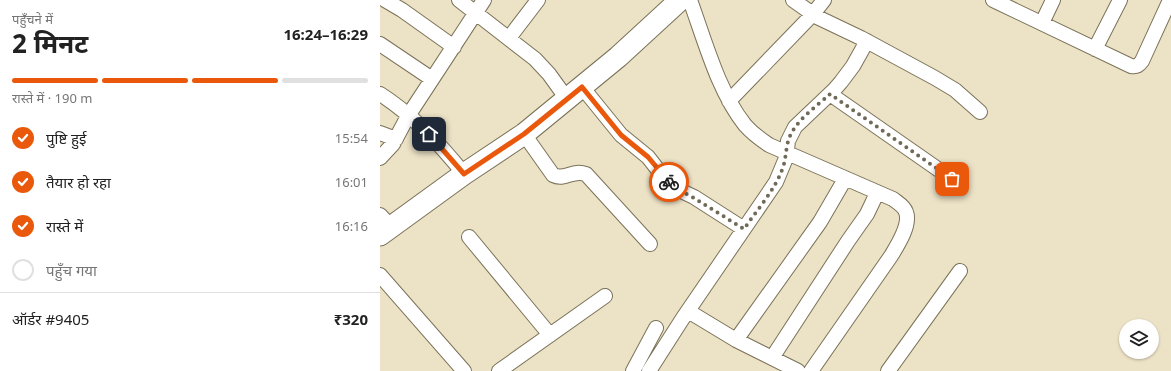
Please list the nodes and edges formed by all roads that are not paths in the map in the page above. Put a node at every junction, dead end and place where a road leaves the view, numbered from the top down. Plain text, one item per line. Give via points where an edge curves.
1 (385, 0) edge
2 (459, 0) edge
3 (484, 0) edge
4 (538, 0) edge
5 (680, 0) edge
6 (690, 0) edge
7 (793, 0) edge
8 (824, 0) edge
9 (993, 0) edge
10 (1053, 0) edge
11 (1120, 0) edge
12 (1170, 0) edge
13 (476, 12) junction
14 (813, 14) junction
15 (1042, 23) junction
16 (509, 38) junction
17 (868, 41) junction
18 (380, 44) edge
19 (454, 47) junction
20 (1095, 49) junction
21 (432, 79) junction
22 (575, 93) junction
23 (380, 94) edge
24 (830, 94) junction
25 (729, 101) junction
26 (980, 112) dead end
27 (408, 116) junction
28 (380, 133) edge
29 (524, 134) junction
30 (396, 139) junction
31 (786, 153) junction
32 (380, 158) edge
33 (464, 174) junction
34 (845, 179) junction
35 (952, 179) dead end
36 (877, 193) junction
37 (384, 226) edge
38 (744, 229) junction
39 (469, 237) dead end
40 (650, 244) dead end
41 (960, 271) dead end
42 (380, 275) edge
43 (605, 296) dead end
44 (688, 311) junction
45 (656, 328) dead end
46 (550, 335) junction
47 (736, 340) junction
48 (772, 358) junction
49 (464, 371) edge
50 (499, 371) edge
51 (633, 371) edge
52 (649, 371) edge
53 (798, 371) edge
54 (811, 371) edge
55 (888, 371) edge

1 - 19 street
2 - 13 street
3 - 13 street
4 - 16 street
5 - 22 highway
6 - 25 street
7 - 14 street
8 - 14 street
9 - 15 street
10 - 15 street
11 - 20 street
12 - 20 street via 1138,66 1131,66
13 - 16 street
13 - 19 street
14 - 17 street
14 - 25 street
15 - 20 street
16 - 22 street
17 - 24 street via 853,66
17 - 26 street via 944,83
18 - 21 street
19 - 21 street
21 - 27 street
22 - 29 highway
22 - 38 street via 648,157 675,188
23 - 27 street
24 - 31 street via 795,127 788,141
24 - 35 street
25 - 31 street via 757,137
27 - 30 street
27 - 33 street via 435,140
28 - 30 street
29 - 33 highway
29 - 40 street via 553,175 558,178 574,172 586,174
30 - 32 street
31 - 34 street
31 - 38 street via 776,182
33 - 37 highway
34 - 36 street
34 - 47 street via 820,222
36 - 48 street via 868,214
36 - 54 street via 902,206 906,212 907,220 903,234 891,256
38 - 44 street
39 - 46 street
41 - 55 street
42 - 49 street
43 - 46 street
44 - 47 street
44 - 52 street
45 - 51 street
46 - 50 street
47 - 48 street
48 - 53 street

